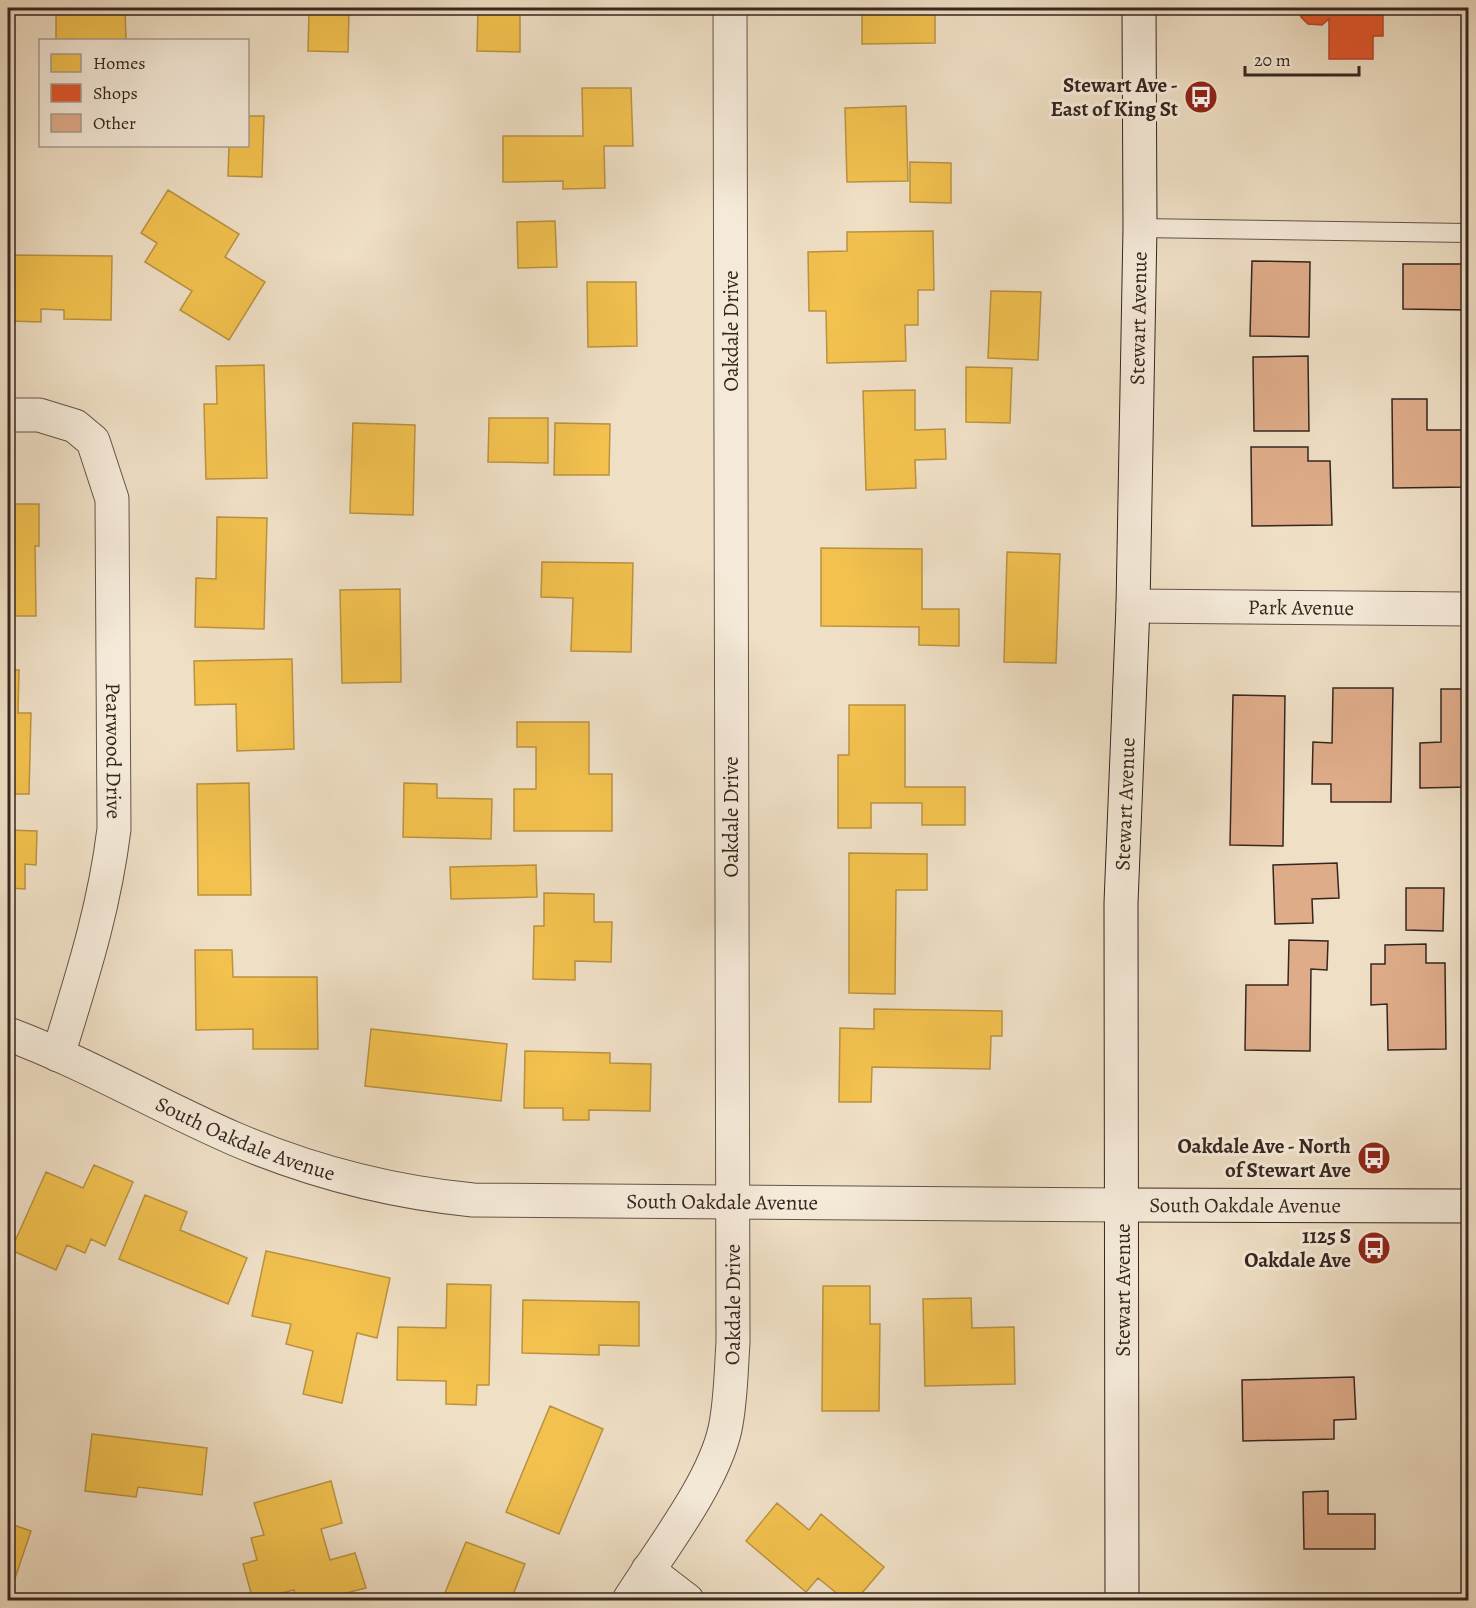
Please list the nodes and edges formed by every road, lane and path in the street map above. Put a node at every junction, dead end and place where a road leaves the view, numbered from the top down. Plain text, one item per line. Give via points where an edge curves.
1 (730, 8) edge
2 (1139, 8) edge
3 (1140, 228) junction
4 (1468, 233) edge
5 (8, 415) edge
6 (1133, 606) junction
7 (1468, 609) edge
8 (8, 1034) edge
9 (58, 1055) junction
10 (731, 1202) junction
11 (1123, 1205) junction
12 (1468, 1206) edge
13 (648, 1570) junction
14 (629, 1600) edge
15 (687, 1600) edge
16 (1122, 1600) edge

1 - 10 street, Oakdale Drive
2 - 3 street, Stewart Avenue
3 - 4 lane
3 - 6 street, Stewart Avenue
5 - 9 street, Pearwood Drive via 39,415 75,426 93,441 112,499 114,829 95,936
6 - 7 street, Park Avenue
6 - 11 street, Stewart Avenue via 1121,903
8 - 9 street, South Oakdale Avenue
9 - 10 street, South Oakdale Avenue via 236,1139 306,1165 413,1193 473,1200
10 - 11 street, South Oakdale Avenue
10 - 13 street, Oakdale Drive via 733,1342 724,1431 711,1472
11 - 12 street, South Oakdale Avenue
11 - 16 street, Stewart Avenue
13 - 14 street, Oakdale Drive
13 - 15 street

